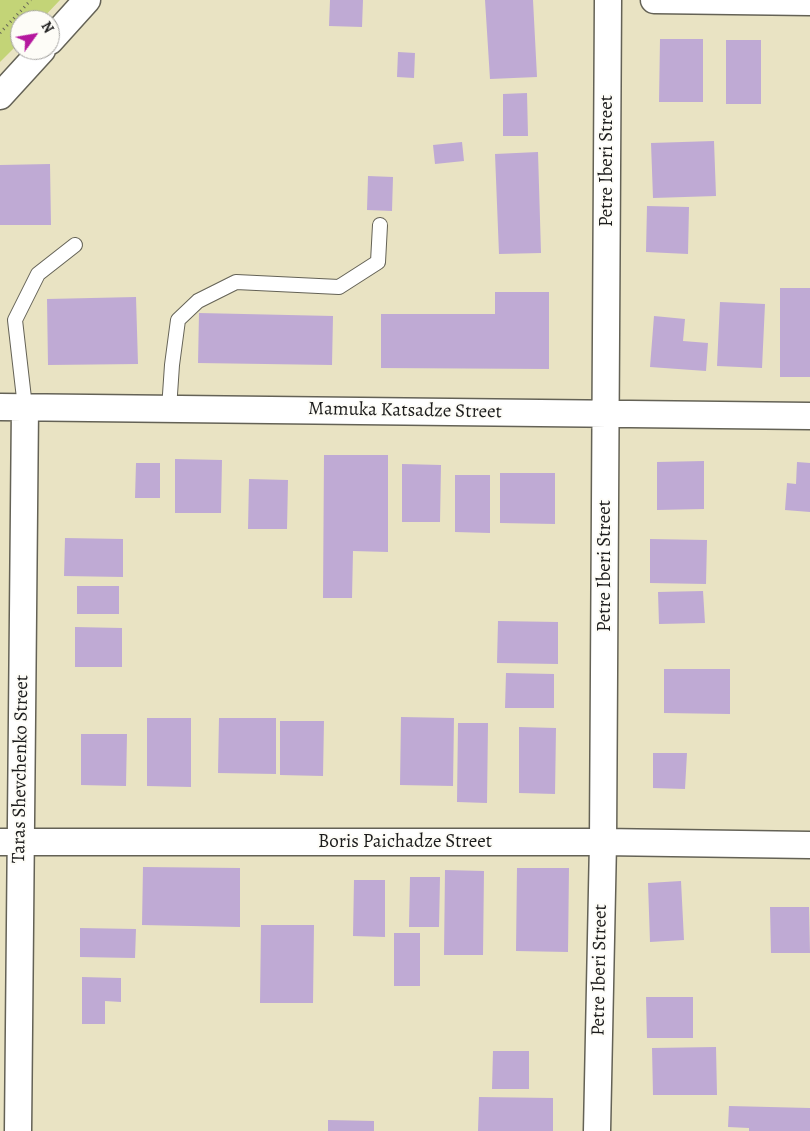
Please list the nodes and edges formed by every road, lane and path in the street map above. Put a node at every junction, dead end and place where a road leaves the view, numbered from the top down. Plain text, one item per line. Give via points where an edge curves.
1 (31, 0) edge
2 (87, 0) edge
3 (608, 0) edge
4 (654, 0) edge
5 (810, 2) edge
6 (60, 30) edge
7 (0, 33) edge
8 (33, 60) edge
9 (0, 96) edge
10 (380, 225) dead end
11 (74, 245) dead end
12 (12, 407) edge
13 (169, 409) junction
14 (606, 414) junction
15 (810, 416) edge
16 (10, 842) edge
17 (603, 842) junction
18 (810, 844) edge
19 (18, 1131) edge
20 (597, 1131) edge

1 - 7 path
2 - 6 street
3 - 14 street, Petre Iberi Street
4 - 5 street
8 - 9 street
10 - 13 lane via 378,262 339,287 236,282 198,301 178,320
11 - 12 lane via 38,274 16,320
12 - 13 street, Mamuka Katsadze Street
12 - 16 street, Taras Shevchenko Street
13 - 14 street, Mamuka Katsadze Street
14 - 15 street, Mamuka Katsadze Street
14 - 17 street, Petre Iberi Street
16 - 17 street, Boris Paichadze Street
16 - 19 street, Taras Shevchenko Street
17 - 18 street, Boris Paichadze Street
17 - 20 street, Petre Iberi Street

